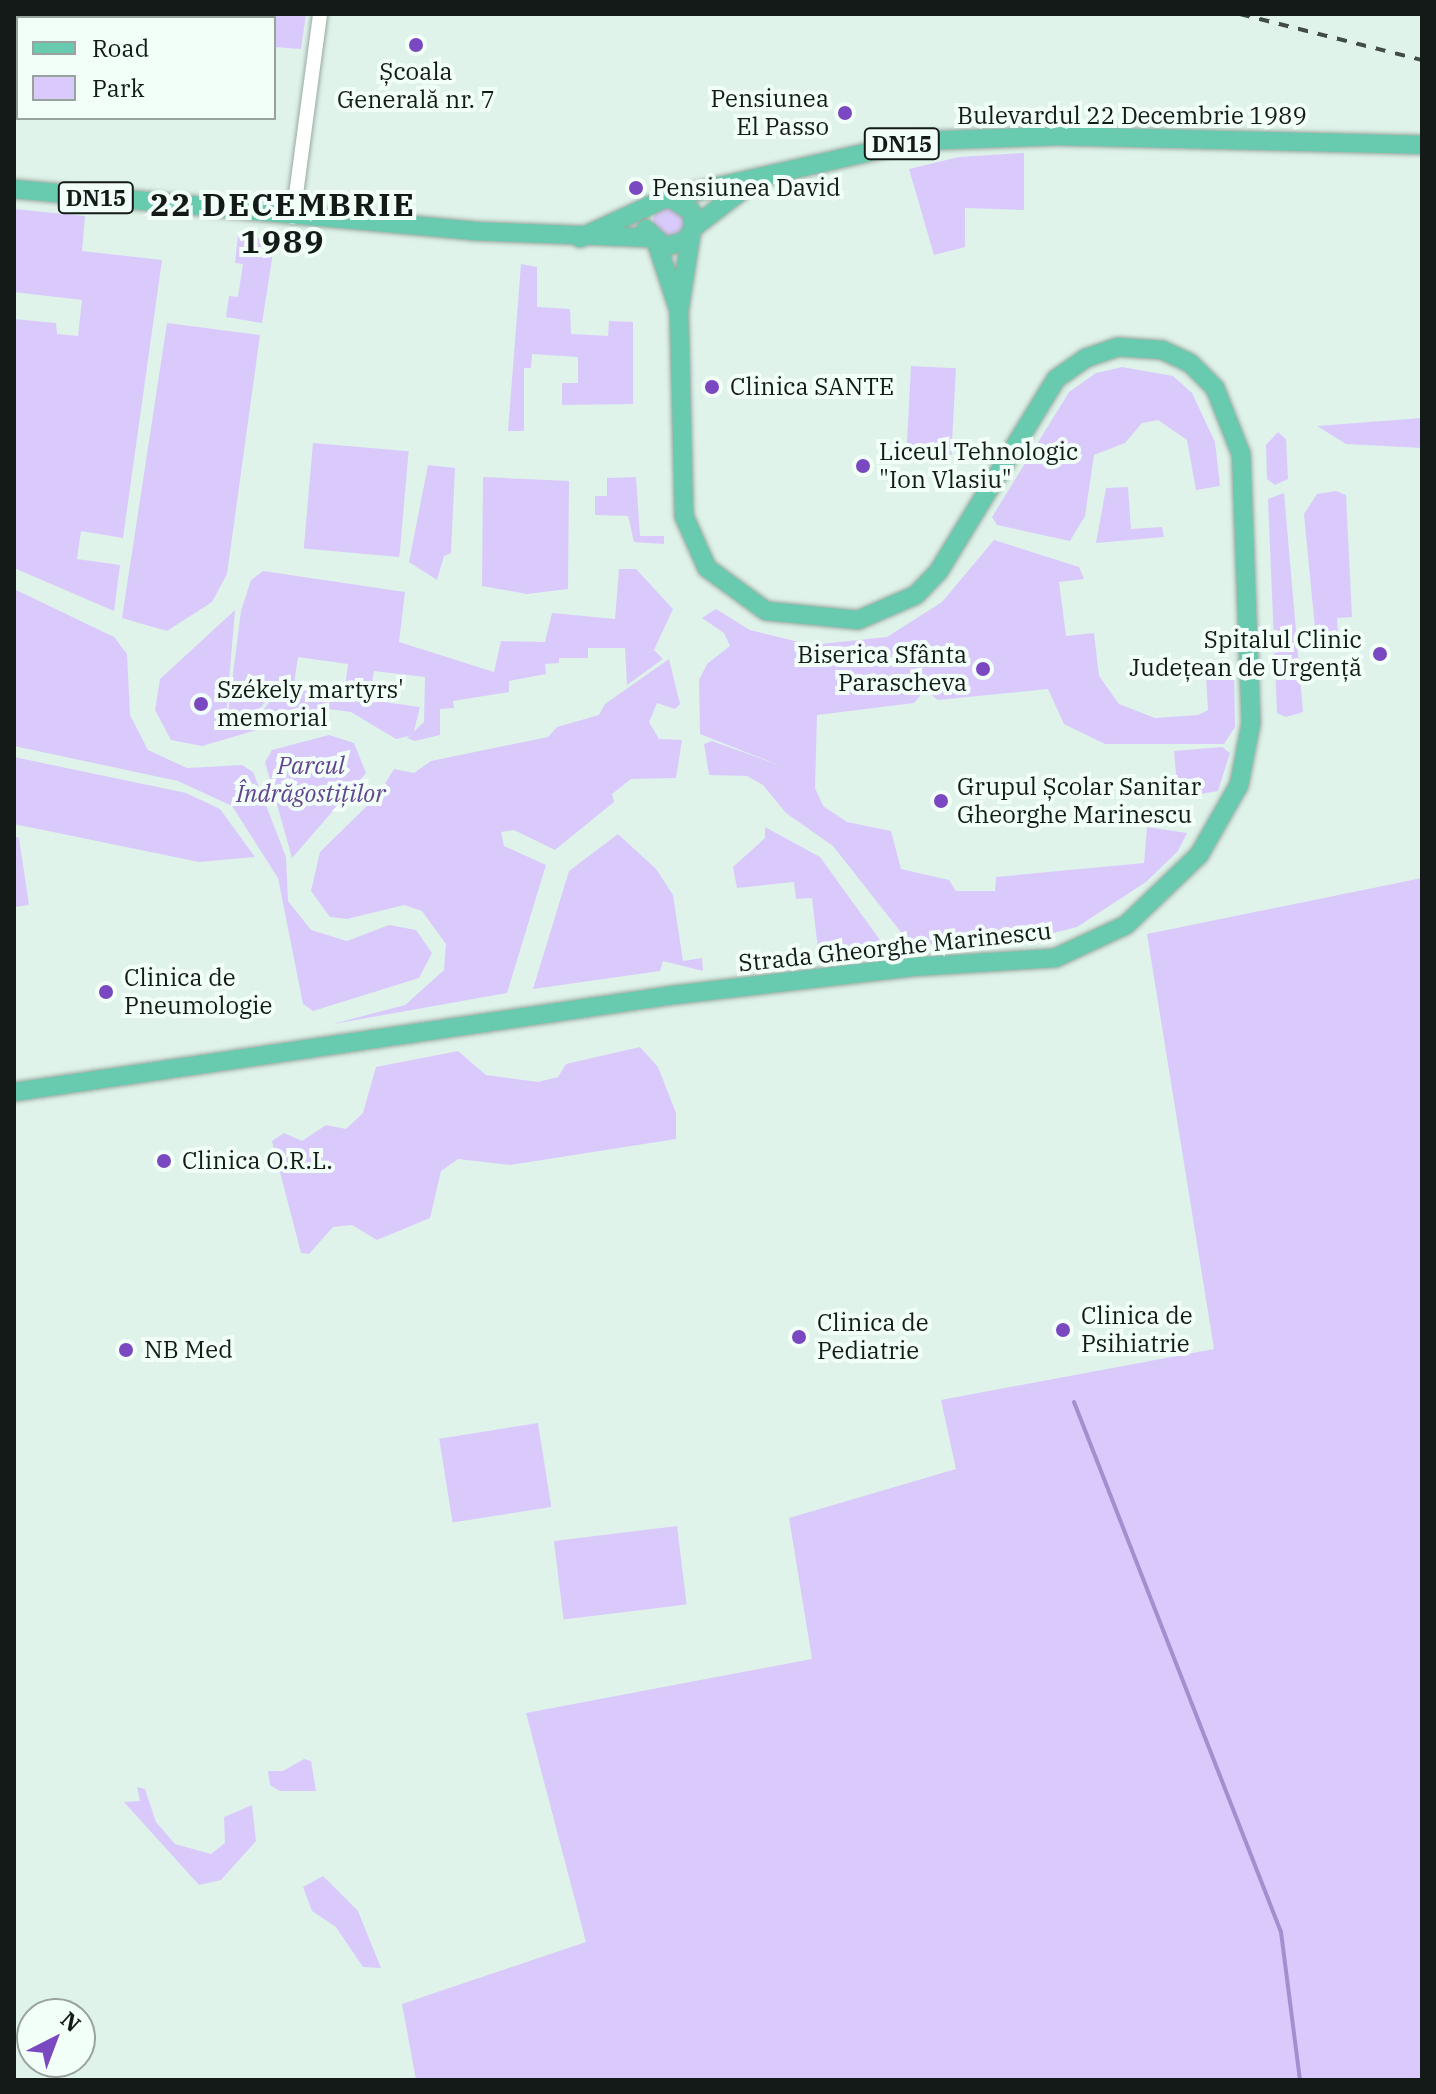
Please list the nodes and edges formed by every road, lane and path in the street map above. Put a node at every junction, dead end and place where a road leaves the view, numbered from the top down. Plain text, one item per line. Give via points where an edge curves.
1 (320, 14) edge
2 (1422, 145) edge
3 (751, 184) junction
4 (14, 189) edge
5 (672, 199) junction
6 (650, 208) junction
7 (293, 217) junction
8 (692, 230) junction
9 (580, 238) junction
10 (654, 241) junction
11 (679, 311) junction
12 (14, 1092) edge

1 - 7 street
2 - 3 main road, Bulevardul 22 Decembrie 1989 / DN15 via 973,137 859,153
3 - 5 main road, Bulevardul 22 Decembrie 1989 / DN15
3 - 8 main road, Bulevardul 22 Decembrie 1989 / DN15
4 - 7 main road, Bulevardul 22 Decembrie 1989 / DN15
5 - 6 main road, Bulevardul 22 Decembrie 1989 / DN15
5 - 8 main road via 691,211
6 - 9 main road, Bulevardul 22 Decembrie 1989 / DN15
6 - 10 main road via 645,223
7 - 9 main road, Bulevardul 22 Decembrie 1989 / DN15
8 - 10 main road, Bulevardul 22 Decembrie 1989 / DN15 via 673,247
8 - 11 main road, Strada Gheorghe Marinescu
9 - 10 main road, Bulevardul 22 Decembrie 1989 / DN15
10 - 11 main road, Strada Gheorghe Marinescu
11 - 12 main road, Strada Gheorghe Marinescu via 680,485 693,545 731,592 766,611 809,620 858,620 916,595 939,571 1056,379 1086,358 1118,347 1162,350 1190,363 1215,388 1241,454 1251,723 1239,785 1193,862 1126,925 1055,958 912,967 674,995

